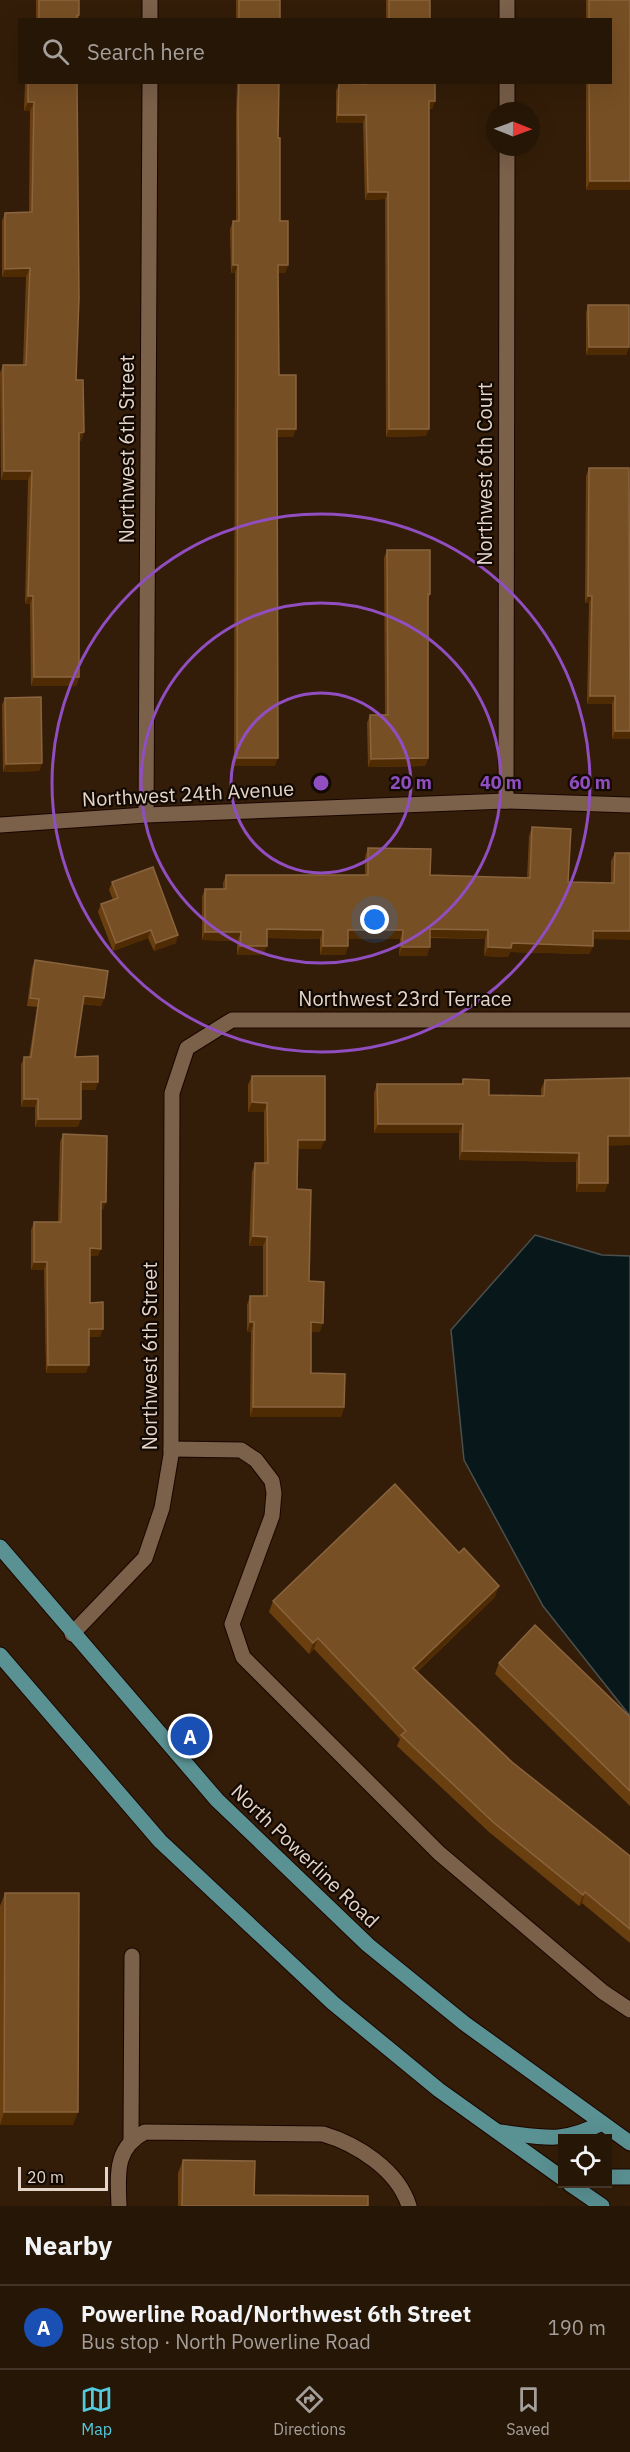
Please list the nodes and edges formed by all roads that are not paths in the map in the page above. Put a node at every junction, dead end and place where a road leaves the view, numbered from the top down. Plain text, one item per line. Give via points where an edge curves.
1 (150, 0) edge
2 (507, 0) edge
3 (150, 18) edge
4 (507, 18) edge
5 (150, 84) edge
6 (507, 84) edge
7 (507, 102) edge
8 (507, 156) edge
9 (506, 801) junction
10 (630, 805) edge
11 (146, 815) junction
12 (0, 825) edge
13 (630, 1020) edge
14 (187, 1048) joint
15 (171, 1449) junction
16 (0, 1547) edge
17 (72, 1634) junction
18 (0, 1655) edge
19 (132, 1956) dead end
20 (630, 2010) edge
21 (602, 2123) junction
22 (497, 2131) junction
23 (131, 2139) junction
24 (630, 2143) edge
25 (558, 2175) edge
26 (612, 2177) edge
27 (630, 2177) edge
28 (581, 2188) edge
29 (119, 2206) edge
30 (409, 2206) edge
31 (602, 2206) edge

1 - 3 street
2 - 4 street
5 - 11 street, Northwest 6th Street
6 - 7 street
8 - 9 street, Northwest 6th Court
9 - 10 street, Northwest 24th Avenue
9 - 11 street, Northwest 24th Avenue
11 - 12 street, Northwest 24th Avenue
13 - 14 street, Northwest 23rd Terrace via 232,1020
14 - 15 street, Northwest 6th Street via 172,1094
15 - 17 street, Northwest 6th Street via 162,1508 145,1558
15 - 20 street via 241,1450 256,1460 272,1481 272,1516 232,1624 243,1658 439,1853 603,1992
16 - 17 main road, North Powerline Road
17 - 21 main road, North Powerline Road via 217,1800 368,1945 464,2024
18 - 22 main road via 160,1841 333,2003 439,2090
19 - 23 street
21 - 22 main road via 579,2134 556,2138
21 - 24 main road, North Powerline Road
22 - 25 main road
23 - 29 street via 121,2160
23 - 30 street via 145,2132 323,2134 341,2139 380,2166 397,2184
26 - 27 main road
28 - 31 main road

